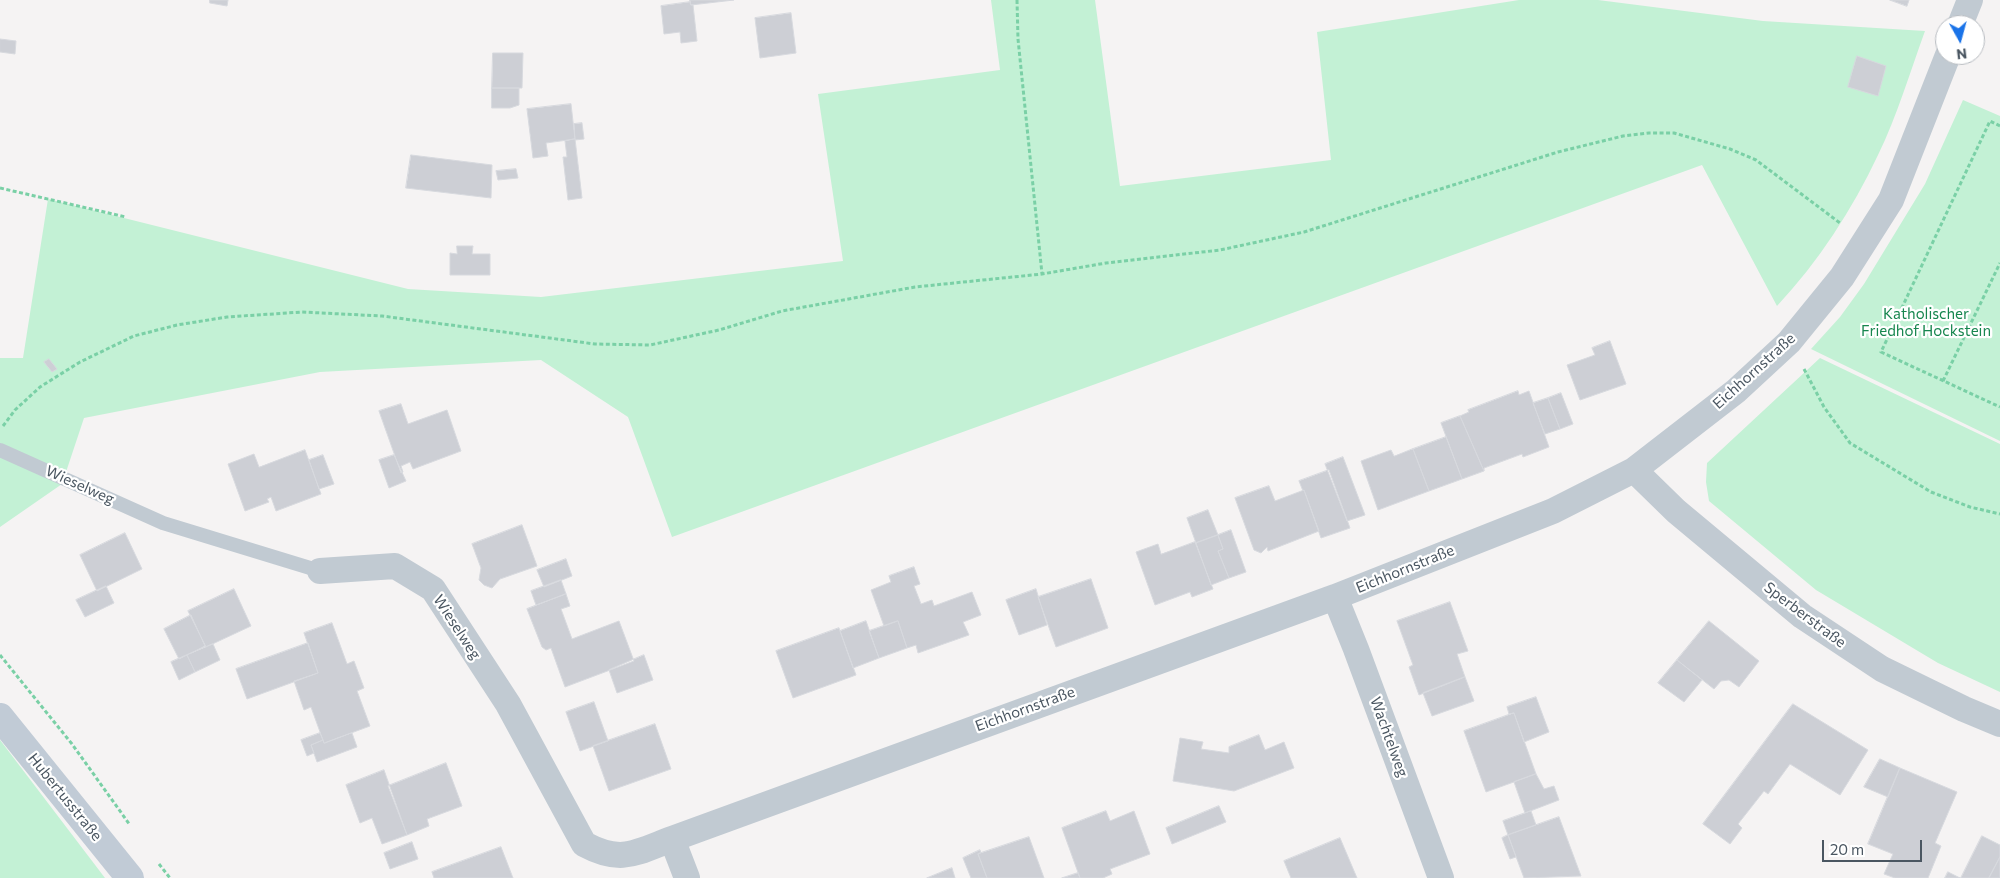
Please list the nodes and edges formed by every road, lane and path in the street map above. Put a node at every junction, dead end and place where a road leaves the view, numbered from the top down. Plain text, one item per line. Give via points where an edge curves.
1 (1017, 0) edge
2 (1970, 0) edge
3 (1964, 15) edge
4 (1944, 65) edge
5 (2000, 126) edge
6 (0, 188) edge
7 (126, 217) dead end
8 (1864, 242) junction
9 (2000, 263) edge
10 (1042, 274) junction
11 (1789, 342) junction
12 (1943, 380) junction
13 (2000, 407) edge
14 (0, 430) edge
15 (0, 450) edge
16 (1634, 470) junction
17 (2000, 514) edge
18 (320, 571) joint
19 (1335, 597) junction
20 (0, 655) edge
21 (0, 716) edge
22 (2000, 724) edge
23 (134, 830) dead end
24 (672, 839) junction
25 (157, 861) dead end
26 (130, 878) edge
27 (170, 878) edge
28 (687, 878) edge
29 (1441, 878) edge

1 - 10 path via 1018,39
2 - 3 street
4 - 8 street, Eichhornstraße via 1891,200
5 - 12 path via 1990,122 1881,352
6 - 7 path
8 - 10 path via 1756,160 1730,149 1674,134 1649,133 1558,152 1263,242
8 - 11 street, Eichhornstraße via 1842,277
9 - 12 path
10 - 14 path via 915,287 782,311 719,330 650,345 595,344 382,316 302,312 219,318 134,336 80,362 40,387 15,410
11 - 16 street, Eichhornstraße via 1736,391
11 - 17 path via 1824,407 1850,443 1931,492
12 - 13 path
15 - 18 lane, Wieselweg via 163,523
16 - 19 street, Eichhornstraße via 1552,511
16 - 22 street, Sperberstraße via 1676,511 1802,616 1882,669 1964,710
18 - 24 street, Wieselweg via 395,566 433,589 508,704 584,844 603,854 626,856
19 - 24 street, Eichhornstraße
19 - 29 street, Wachtelweg
20 - 23 path via 72,744
21 - 26 main road, Hubertusstraße
24 - 28 street
25 - 27 path

